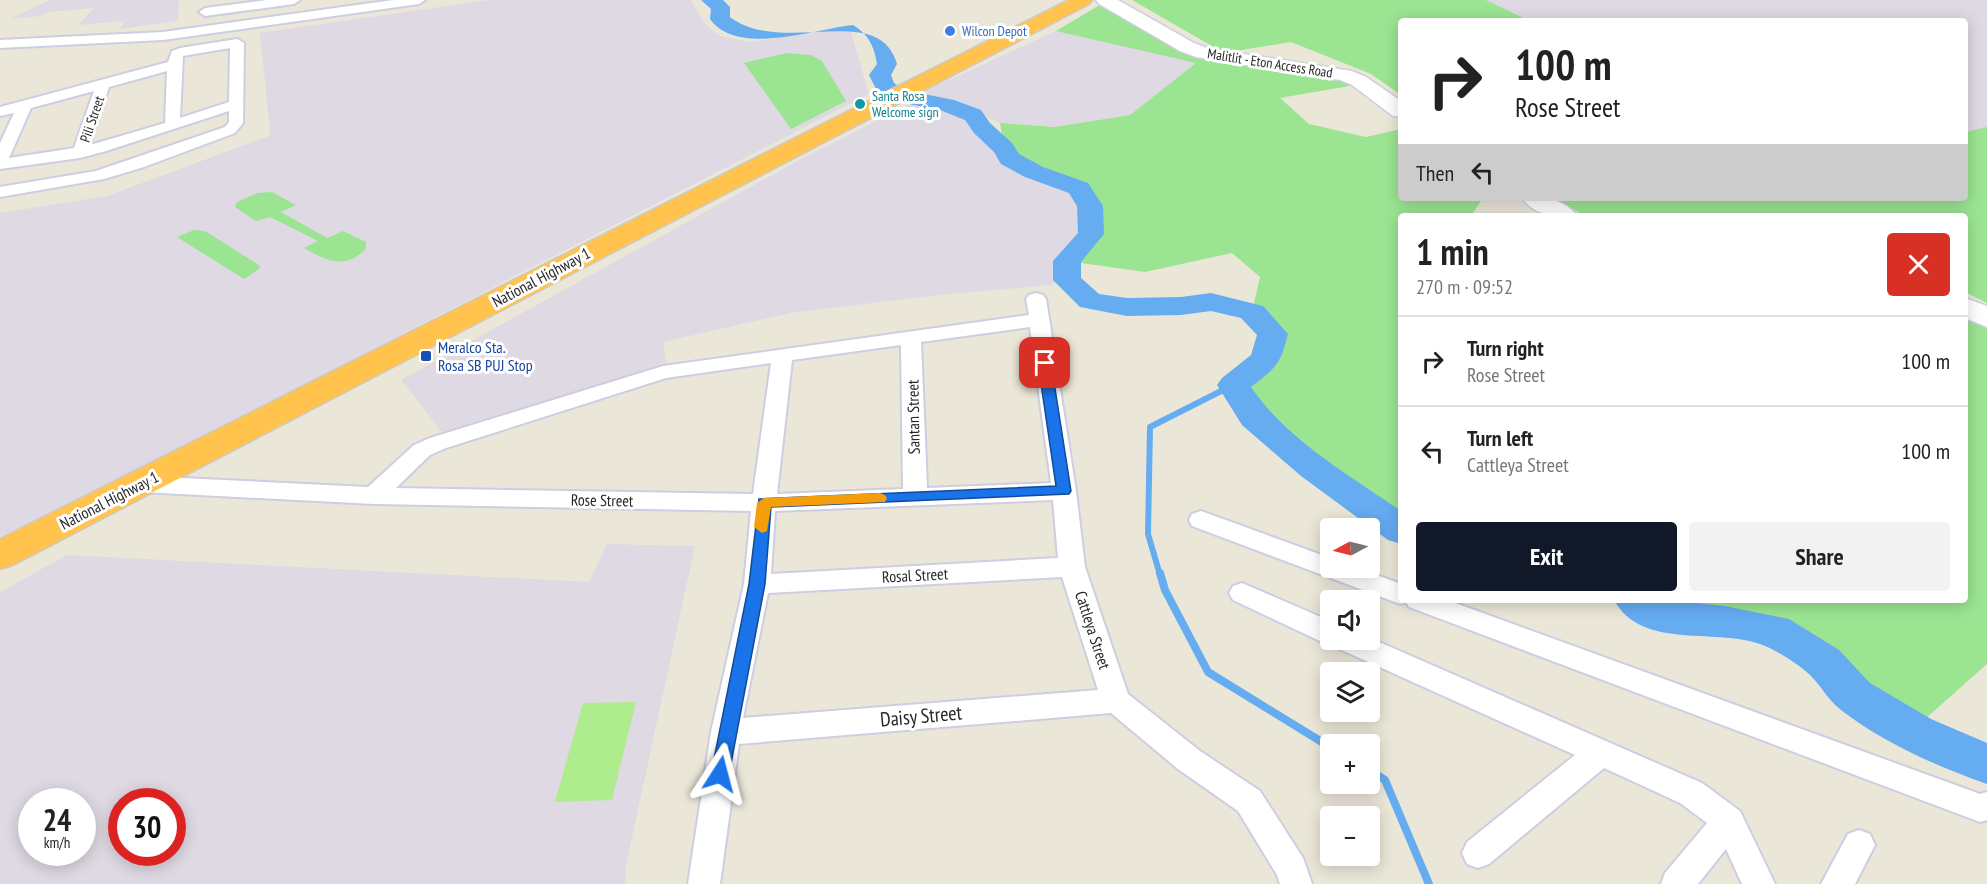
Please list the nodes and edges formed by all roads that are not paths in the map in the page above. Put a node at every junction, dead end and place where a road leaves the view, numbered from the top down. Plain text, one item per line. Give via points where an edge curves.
1 (294, 0) edge
2 (419, 0) edge
3 (1083, 0) edge
4 (1105, 0) edge
5 (1119, 0) edge
6 (207, 6) edge
7 (1145, 19) junction
8 (201, 30) junction
9 (0, 45) edge
10 (174, 65) junction
11 (103, 84) junction
12 (1398, 102) edge
13 (237, 104) junction
14 (24, 107) junction
15 (1398, 109) edge
16 (0, 112) edge
17 (172, 125) junction
18 (80, 153) junction
19 (0, 162) edge
20 (0, 192) edge
21 (1526, 201) edge
22 (1539, 201) edge
23 (1546, 213) edge
24 (1559, 213) edge
25 (1968, 308) edge
26 (1987, 318) edge
27 (910, 336) junction
28 (782, 354) junction
29 (141, 484) junction
30 (1064, 491) junction
31 (374, 496) junction
32 (915, 497) junction
33 (764, 503) junction
34 (1201, 520) dead end
35 (0, 555) edge
36 (1072, 567) junction
37 (757, 584) junction
38 (1242, 593) dead end
39 (1398, 593) edge
40 (1426, 603) edge
41 (1320, 628) edge
42 (1370, 650) edge
43 (1116, 701) junction
44 (726, 732) junction
45 (1600, 753) junction
46 (1987, 806) edge
47 (1729, 821) junction
48 (1859, 845) dead end
49 (1478, 853) dead end
50 (705, 884) edge
51 (1296, 884) edge
52 (1677, 884) edge
53 (1759, 884) edge
54 (1837, 884) edge

1 - 6 street
2 - 8 street
3 - 29 highway, National Highway 1
4 - 7 street, Malitlit - Eton Access Road
5 - 7 street, Malitlit - Eton Access Road
6 - 8 street
7 - 12 street, Malitlit - Eton Access Road via 1209,51 1348,71
7 - 15 street, Malitlit - Eton Access Road via 1203,53 1345,75
8 - 9 street via 164,36
10 - 11 street
10 - 13 street via 177,54 185,51 237,43
10 - 17 street
11 - 14 street
11 - 18 street, Pili Street
13 - 17 street
13 - 20 street via 236,123 222,135 99,176
14 - 16 street
14 - 19 street
17 - 18 street
18 - 19 street
21 - 23 street
22 - 24 street
25 - 26 street
27 - 28 street
27 - 30 street, Cattleya Street via 1037,310
27 - 32 street, Santan Street
28 - 31 street via 663,372 438,443 422,450
28 - 33 street
29 - 31 street, Rose Street
29 - 35 highway, National Highway 1
30 - 32 street, Rose Street
30 - 36 street, Cattleya Street
31 - 33 street, Rose Street
32 - 33 street, Rose Street
33 - 37 street
34 - 39 street
36 - 37 street, Rosal Street
36 - 43 street, Cattleya Street
37 - 44 street
38 - 41 street
40 - 46 street via 1980,808
42 - 45 street
43 - 44 street, Daisy Street
43 - 51 street via 1249,801 1291,869
44 - 50 street
45 - 47 street via 1690,793
45 - 49 street
47 - 52 street
47 - 53 street
48 - 54 street

